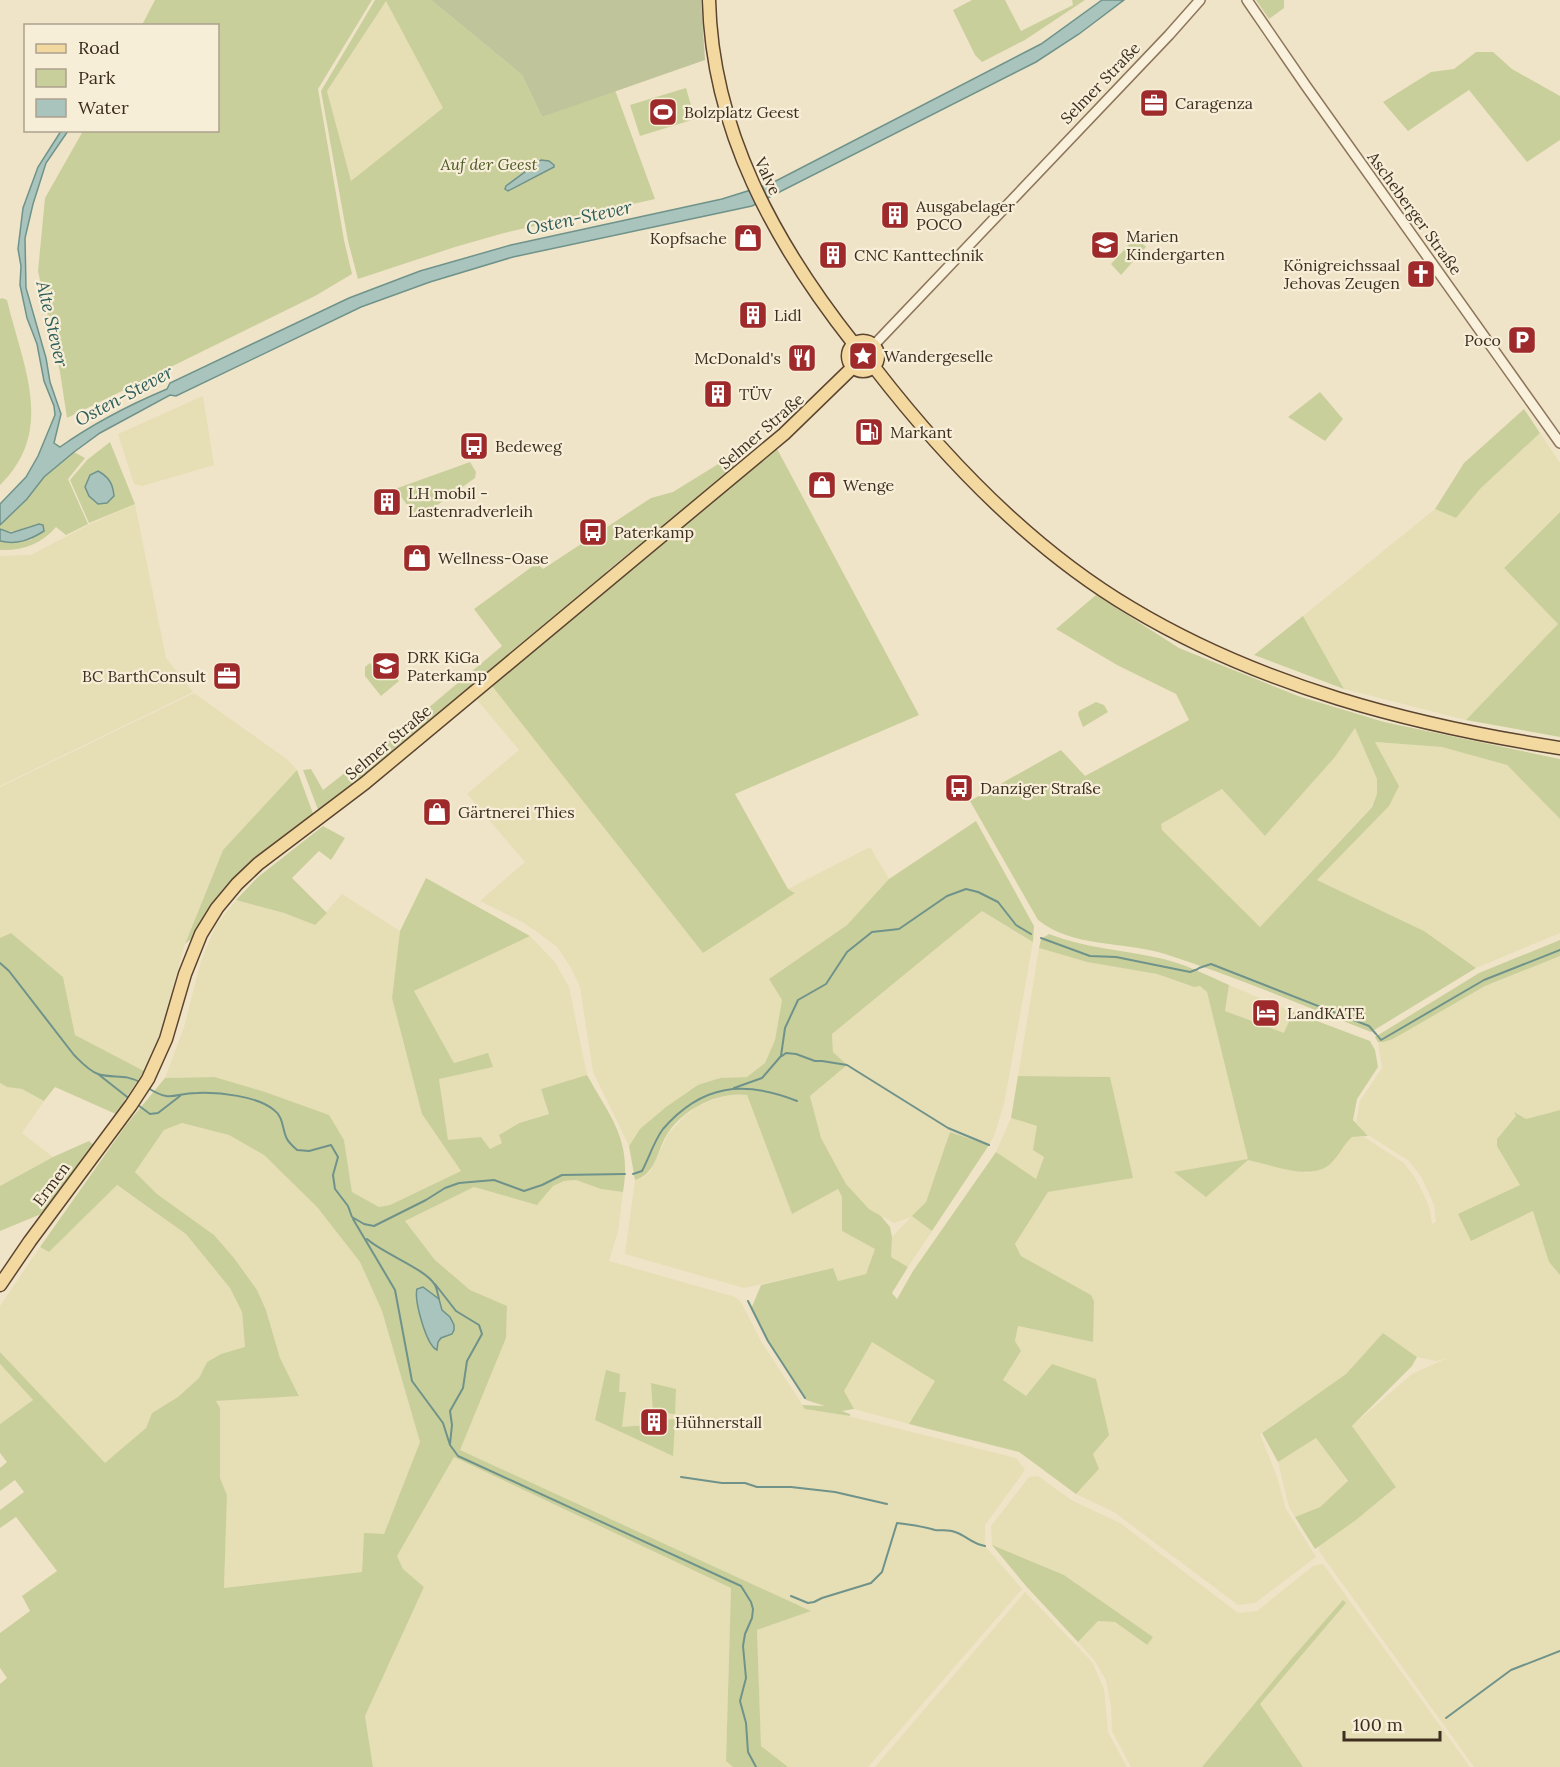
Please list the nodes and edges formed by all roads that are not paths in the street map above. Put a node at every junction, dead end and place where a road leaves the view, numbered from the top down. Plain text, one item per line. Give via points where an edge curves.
1 (709, 0) edge
2 (1200, 0) edge
3 (1247, 0) edge
4 (854, 344) junction
5 (874, 345) junction
6 (853, 367) junction
7 (874, 367) junction
8 (1560, 443) edge
9 (1560, 748) edge
10 (139, 1093) joint
11 (0, 1286) edge

1 - 4 main road, Valve via 712,52 734,140 791,256
2 - 5 street, Selmer Straße
3 - 8 street, Ascheberger Straße
4 - 5 main road via 865,341
4 - 6 main road via 848,355
5 - 7 main road via 879,356
6 - 7 main road via 864,371
6 - 10 main road, Selmer Straße via 784,434 348,797 237,884 201,934 166,1039
7 - 9 main road via 961,469 1019,525 1102,589 1159,624 1254,669 1350,702 1443,726
10 - 11 main road, Ermen

